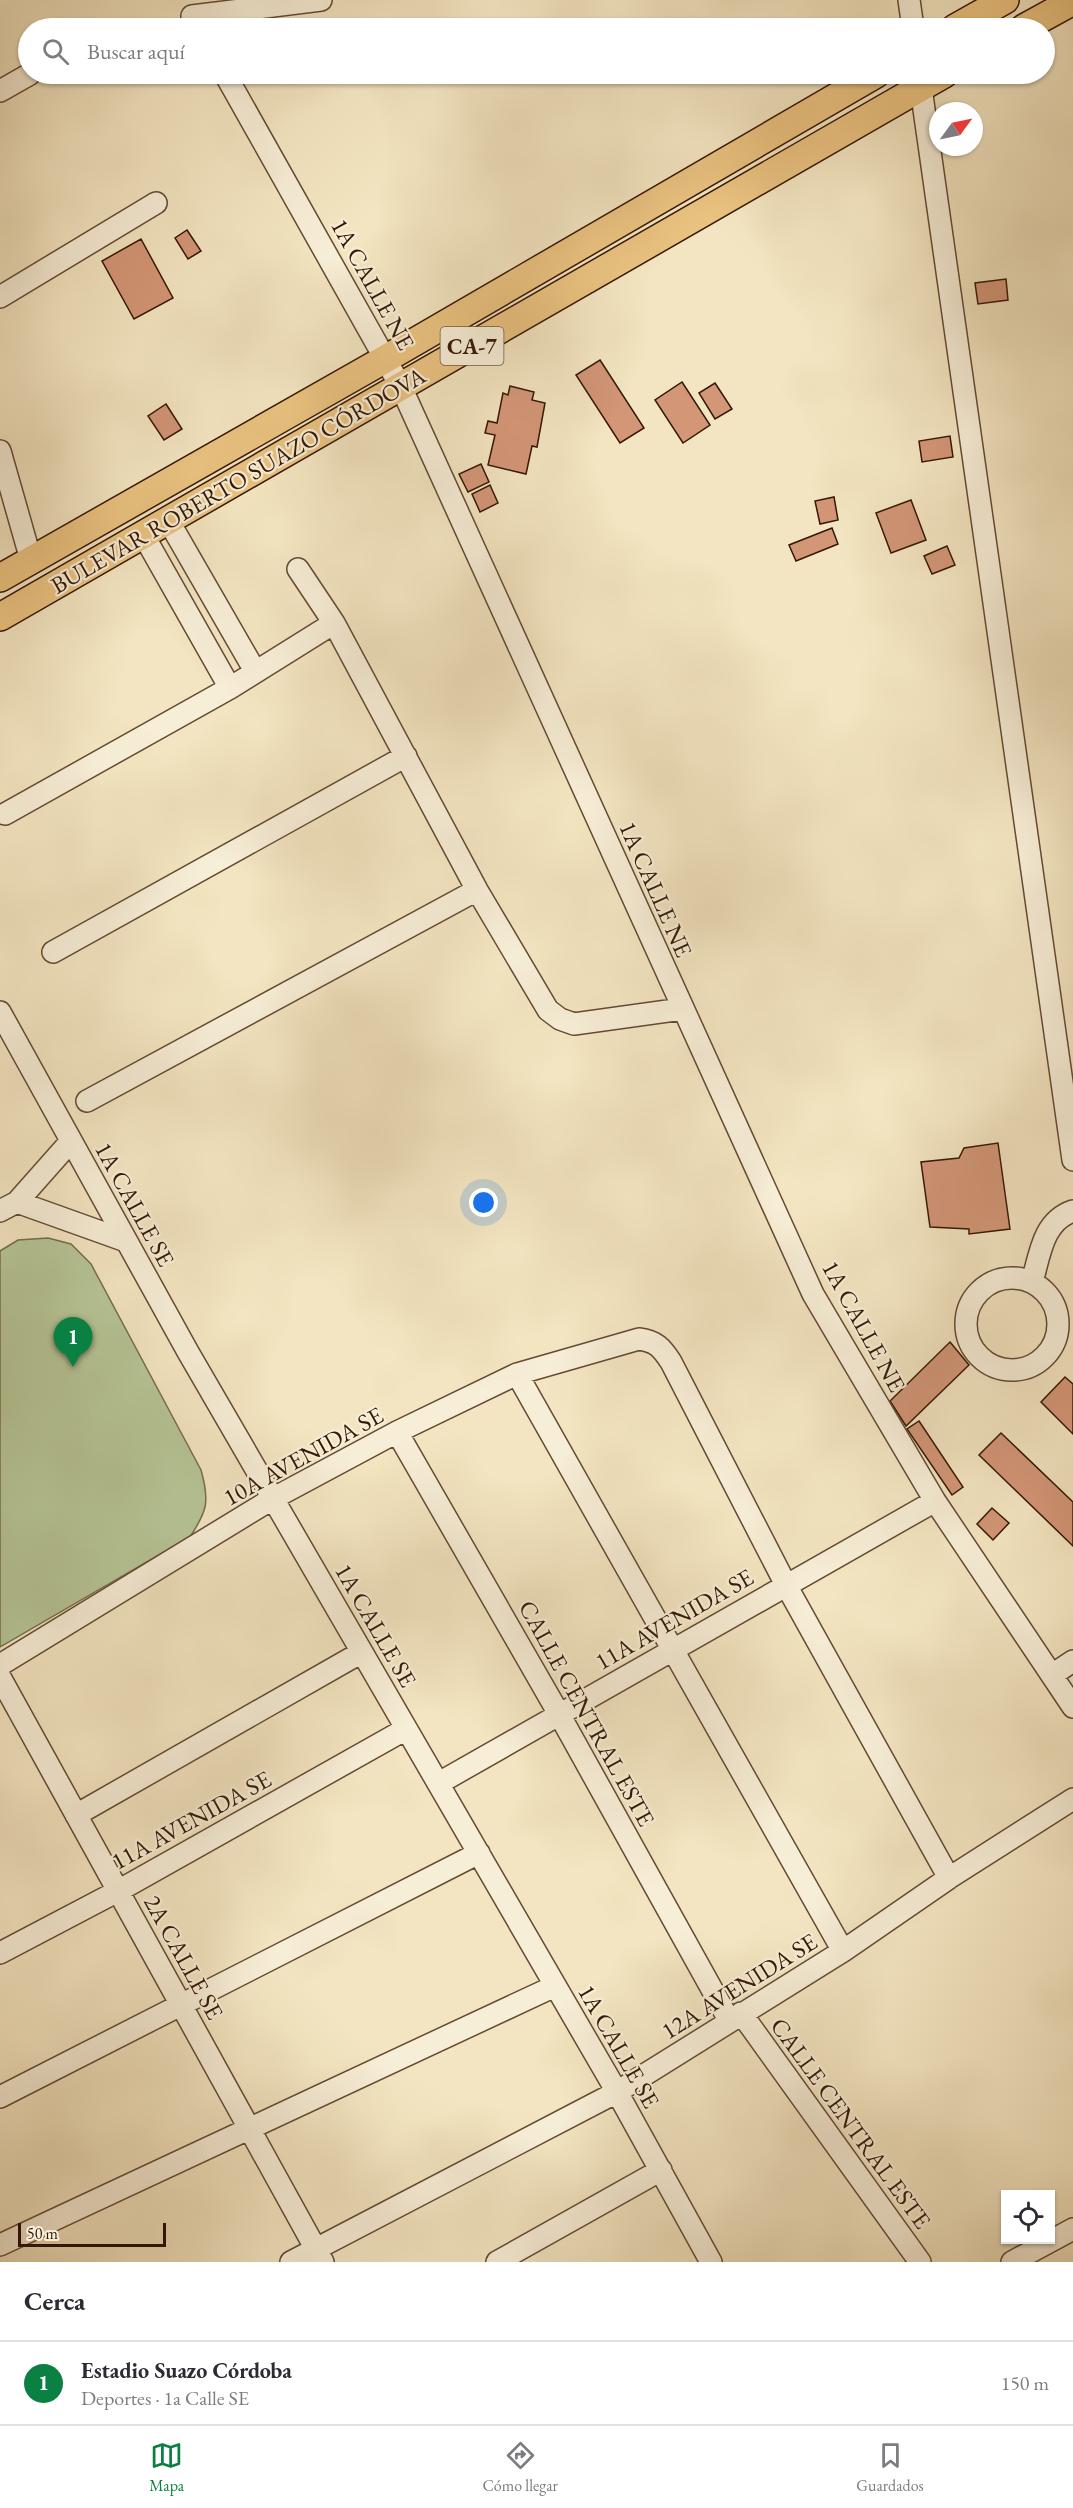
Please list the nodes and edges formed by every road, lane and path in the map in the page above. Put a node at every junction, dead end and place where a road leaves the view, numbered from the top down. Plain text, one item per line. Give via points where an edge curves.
1 (321, 0) edge
2 (909, 0) edge
3 (1005, 0) edge
4 (1073, 1) edge
5 (192, 15) edge
6 (912, 18) edge
7 (973, 18) edge
8 (1042, 18) edge
9 (18, 81) edge
10 (231, 84) edge
11 (859, 84) edge
12 (913, 84) edge
13 (921, 84) edge
14 (0, 91) edge
15 (156, 204) dead end
16 (0, 297) edge
17 (387, 358) junction
18 (401, 387) junction
19 (0, 451) edge
20 (168, 520) junction
21 (144, 536) junction
22 (31, 560) junction
23 (298, 569) dead end
24 (0, 578) edge
25 (0, 617) edge
26 (334, 623) junction
27 (255, 671) junction
28 (230, 688) junction
29 (406, 756) junction
30 (5, 814) dead end
31 (477, 890) junction
32 (53, 952) dead end
33 (682, 1009) junction
34 (0, 1012) edge
35 (87, 1101) dead end
36 (71, 1141) junction
37 (1073, 1160) edge
38 (8, 1206) edge
39 (1073, 1211) edge
40 (126, 1241) junction
41 (1032, 1282) junction
42 (517, 1374) junction
43 (397, 1432) junction
44 (272, 1499) junction
45 (935, 1501) junction
46 (786, 1585) junction
47 (673, 1648) junction
48 (362, 1652) junction
49 (1073, 1661) edge
50 (0, 1665) edge
51 (1052, 1675) junction
52 (0, 1677) edge
53 (1073, 1707) edge
54 (559, 1714) junction
55 (406, 1729) junction
56 (439, 1783) junction
57 (1073, 1799) edge
58 (76, 1815) junction
59 (479, 1853) junction
60 (949, 1878) junction
61 (118, 1891) junction
62 (843, 1951) junction
63 (0, 1953) edge
64 (555, 1986) junction
65 (182, 2006) junction
66 (735, 2017) junction
67 (617, 2092) junction
68 (0, 2097) edge
69 (250, 2129) junction
70 (661, 2170) junction
71 (1073, 2229) edge
72 (0, 2245) edge
73 (320, 2256) edge
74 (291, 2262) edge
75 (497, 2262) edge
76 (711, 2262) edge
77 (920, 2262) edge
78 (1012, 2262) edge

1 - 5 street
2 - 6 street
3 - 7 main road
4 - 8 main road
9 - 14 street
10 - 17 street, 1A CALLE NE
11 - 17 main road, BULEVAR ROBERTO SUAZO CÓRDOVA / CA-7
12 - 18 main road, BULEVAR ROBERTO SUAZO CÓRDOVA / CA-7
13 - 37 street
15 - 16 street
17 - 18 street, 1A CALLE NE
17 - 22 main road, BULEVAR ROBERTO SUAZO CÓRDOVA / CA-7
18 - 20 main road, BULEVAR ROBERTO SUAZO CÓRDOVA / CA-7
18 - 33 street, 1A CALLE NE
19 - 22 street
20 - 21 main road, BULEVAR ROBERTO SUAZO CÓRDOVA / CA-7
20 - 27 street
21 - 25 main road, BULEVAR ROBERTO SUAZO CÓRDOVA / CA-7
21 - 28 street
22 - 24 main road, BULEVAR ROBERTO SUAZO CÓRDOVA / CA-7
23 - 26 street
26 - 27 street
26 - 29 street
27 - 28 street
28 - 30 street
29 - 31 street
29 - 32 street
31 - 33 street via 548,1010 560,1019 574,1024
31 - 35 street
33 - 45 street, 1A CALLE NE via 813,1294
34 - 36 street, 1A CALLE SE
36 - 38 street
36 - 40 street, 1A CALLE SE
38 - 40 street
39 - 41 street via 1061,1215 1049,1227
40 - 44 street, 1A CALLE SE
41 - 41 street via 1004,1278 978,1291 970,1304 966,1332 971,1346 992,1366 1020,1370 1046,1356 1054,1344 1058,1330 1055,1308 1044,1290
42 - 43 street, 10A AVENIDA SE
42 - 46 street, 10A AVENIDA SE via 639,1339 660,1346
42 - 47 street
43 - 44 street, 10A AVENIDA SE
43 - 54 street, CALLE CENTRAL ESTE
44 - 48 street, 1A CALLE SE
44 - 50 street, 10A AVENIDA SE
45 - 46 street, 11A AVENIDA SE
45 - 51 street, 1A CALLE NE
46 - 47 street, 11A AVENIDA SE
46 - 60 street
47 - 54 street, 11A AVENIDA SE
47 - 62 street
48 - 55 street, 1A CALLE SE
48 - 58 street
49 - 51 street
51 - 53 street, 1A CALLE NE
52 - 58 street, 2A CALLE SE
54 - 56 street, 11A AVENIDA SE
54 - 66 street, CALLE CENTRAL ESTE
55 - 56 street, 1A CALLE SE
55 - 61 street, 11A AVENIDA SE
56 - 59 street, 1A CALLE SE
57 - 60 street, 12A AVENIDA SE
58 - 61 street, 2A CALLE SE
59 - 64 street, 1A CALLE SE
59 - 65 street
60 - 62 street, 12A AVENIDA SE
61 - 63 street, 11A AVENIDA SE
61 - 65 street, 2A CALLE SE
62 - 66 street, 12A AVENIDA SE
64 - 67 street, 1A CALLE SE
64 - 69 street
65 - 68 street
65 - 69 street, 2A CALLE SE
66 - 67 street, 12A AVENIDA SE
66 - 77 street, CALLE CENTRAL ESTE
67 - 70 street, 1A CALLE SE
67 - 73 street, 12A AVENIDA SE
69 - 72 street
69 - 73 street, 2A CALLE SE
70 - 75 street
70 - 76 street, 1A CALLE SE
71 - 78 street
73 - 74 street, 12A AVENIDA SE

